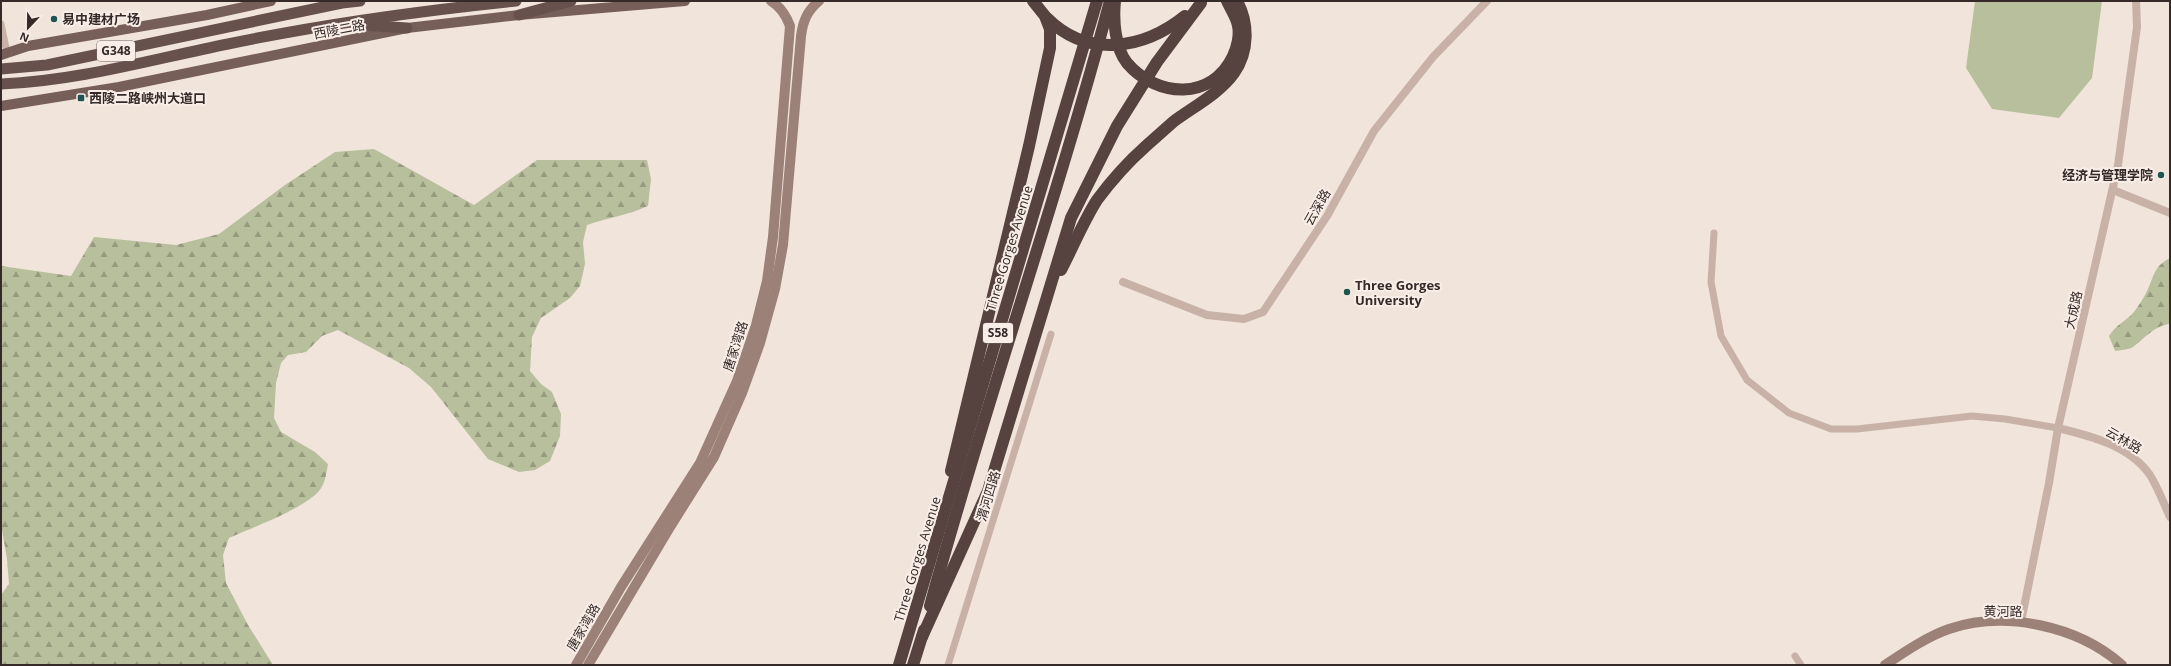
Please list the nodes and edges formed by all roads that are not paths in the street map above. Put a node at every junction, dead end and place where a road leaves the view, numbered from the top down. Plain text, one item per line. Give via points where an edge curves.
1 (271, 1) edge
2 (360, 1) edge
3 (516, 1) edge
4 (571, 1) edge
5 (685, 1) edge
6 (771, 1) edge
7 (819, 1) edge
8 (1034, 1) edge
9 (1097, 1) edge
10 (1110, 1) edge
11 (1115, 1) edge
12 (1227, 1) edge
13 (1237, 1) edge
14 (1487, 1) edge
15 (2136, 1) edge
16 (346, 2) edge
17 (1202, 2) edge
18 (519, 15) junction
19 (1, 24) edge
20 (340, 24) junction
21 (407, 28) junction
22 (4, 54) edge
23 (1, 69) edge
24 (1, 84) edge
25 (1, 106) edge
26 (2112, 190) junction
27 (2170, 213) edge
28 (1714, 233) dead end
29 (1124, 282) dead end
30 (1045, 300) junction
31 (1051, 334) dead end
32 (2058, 428) junction
33 (2170, 517) edge
34 (934, 551) junction
35 (2021, 622) junction
36 (922, 637) junction
37 (1794, 656) dead end
38 (576, 665) edge
39 (588, 665) edge
40 (899, 665) edge
41 (913, 665) edge
42 (948, 665) edge
43 (1801, 665) edge
44 (1885, 665) edge
45 (2122, 665) edge

1 - 22 main road via 207,15 28,46
2 - 16 highway
3 - 20 highway
4 - 18 highway
5 - 18 main road, 西陵二路
6 - 38 main road, 唐家湾路 via 779,6 790,26 773,237 767,281 756,325 730,398 700,463 621,587
7 - 39 main road, 唐家湾路 via 810,8 801,36 783,246 775,289 760,343 742,393 714,457
8 - 17 highway via 1041,13 1067,34 1092,43 1116,45 1143,41 1158,35
8 - 34 highway via 1045,16 1050,30 1050,48 1029,146 958,434
9 - 34 highway, Three Gorges Avenue / S58
10 - 36 highway, Three Gorges Avenue / S58 via 1080,112 980,430
11 - 12 highway via 1114,16 1118,44 1126,62 1144,79 1163,87 1187,90 1201,87 1228,67 1236,48 1238,26
13 - 30 highway via 1246,26 1246,42 1234,73 1218,89 1144,148 1109,186 1097,201
14 - 29 street, 云深路 via 1433,57 1374,131 1327,216 1263,312 1244,319 1207,315
15 - 26 street, 大成路 via 2137,26 2118,165
16 - 23 highway, G348 via 48,65
17 - 30 highway via 1157,62 1117,126 1071,218
18 - 21 main road, 西陵二路
19 - 22 street
20 - 21 highway
20 - 24 highway, G348 via 68,78
21 - 25 main road, 西陵二路 via 119,87
26 - 27 street
26 - 32 street, 大成路
28 - 32 street via 1711,282 1721,336 1747,380 1790,413 1831,429 1857,429 1972,416
30 - 36 highway via 988,491
31 - 42 street, 渭河四路
32 - 33 street, 云林路 via 2095,437 2136,459 2150,476
32 - 35 street, 大成路
34 - 40 highway, Three Gorges Avenue / S58
35 - 44 main road, 黄河路 via 1989,621 1949,629 1902,653
35 - 45 main road, 黄河路 via 2073,635 2097,647
36 - 41 highway, Three Gorges Avenue / S58
37 - 43 street

